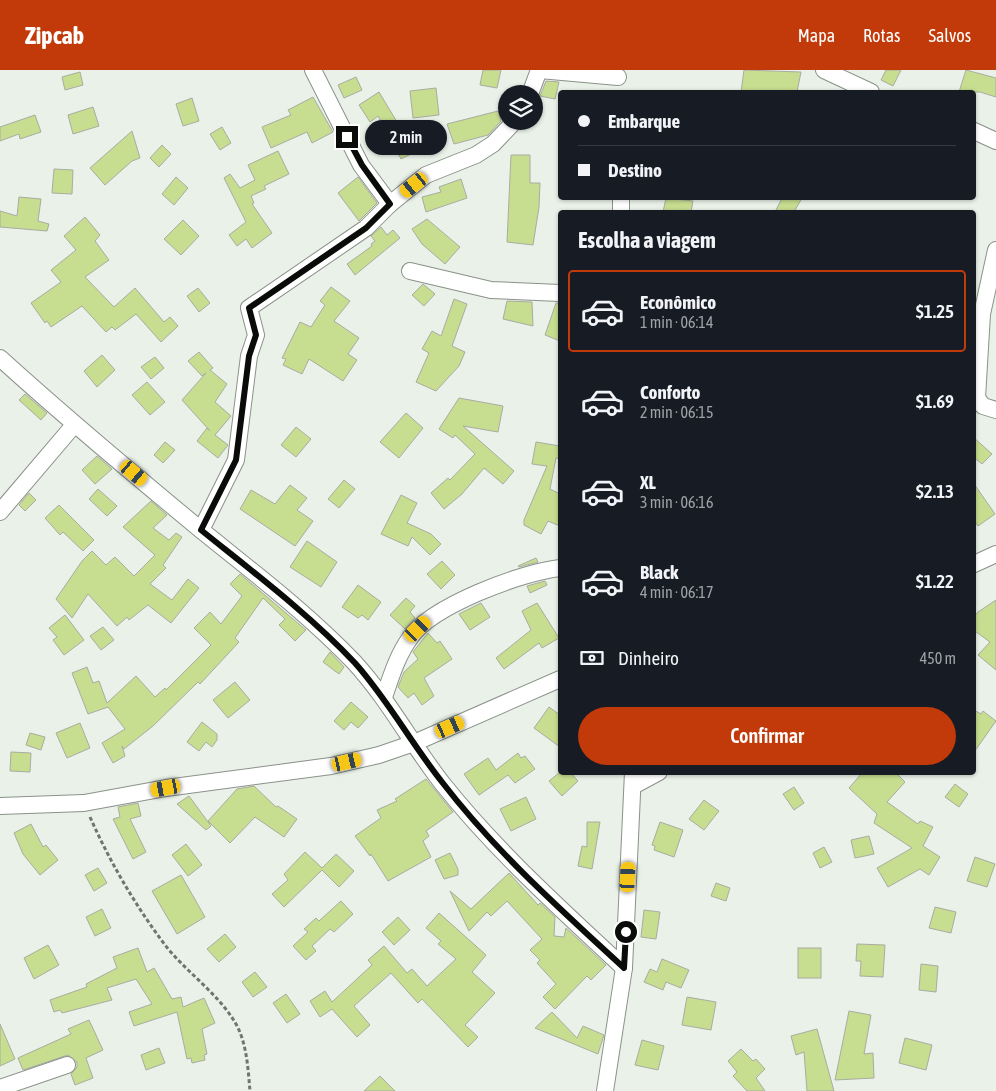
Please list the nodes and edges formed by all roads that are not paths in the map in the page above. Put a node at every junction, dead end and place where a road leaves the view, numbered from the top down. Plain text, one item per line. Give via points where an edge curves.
1 (313, 70) edge
2 (540, 70) edge
3 (824, 70) edge
4 (618, 80) edge
5 (534, 85) edge
6 (867, 90) edge
7 (506, 130) edge
8 (976, 132) edge
9 (996, 141) edge
10 (390, 204) junction
11 (996, 250) edge
12 (410, 271) dead end
13 (558, 292) edge
14 (0, 358) edge
15 (996, 410) edge
16 (74, 425) junction
17 (0, 512) edge
18 (201, 530) junction
19 (996, 554) edge
20 (976, 563) edge
21 (558, 568) edge
22 (558, 680) edge
23 (384, 698) junction
24 (414, 743) junction
25 (648, 775) edge
26 (633, 779) edge
27 (0, 806) edge
28 (624, 968) junction
29 (67, 1065) dead end
30 (0, 1088) edge
31 (605, 1091) edge

1 - 10 street via 362,165
2 - 4 street
2 - 5 street
3 - 6 street
7 - 10 street via 476,155 426,175
8 - 9 street
10 - 18 street via 366,228 249,308 256,335 249,356 236,460
11 - 15 street via 982,314 977,398 983,406
12 - 13 street via 491,290
14 - 16 street
16 - 17 street
16 - 18 street
18 - 23 street via 333,641
19 - 20 street
21 - 23 street via 526,574 502,583 426,622 410,636 398,658
22 - 24 street
23 - 24 street
24 - 27 street via 331,766 166,788 84,803
24 - 28 street via 465,810 522,872
25 - 26 street
26 - 28 street
28 - 31 street
29 - 30 street

